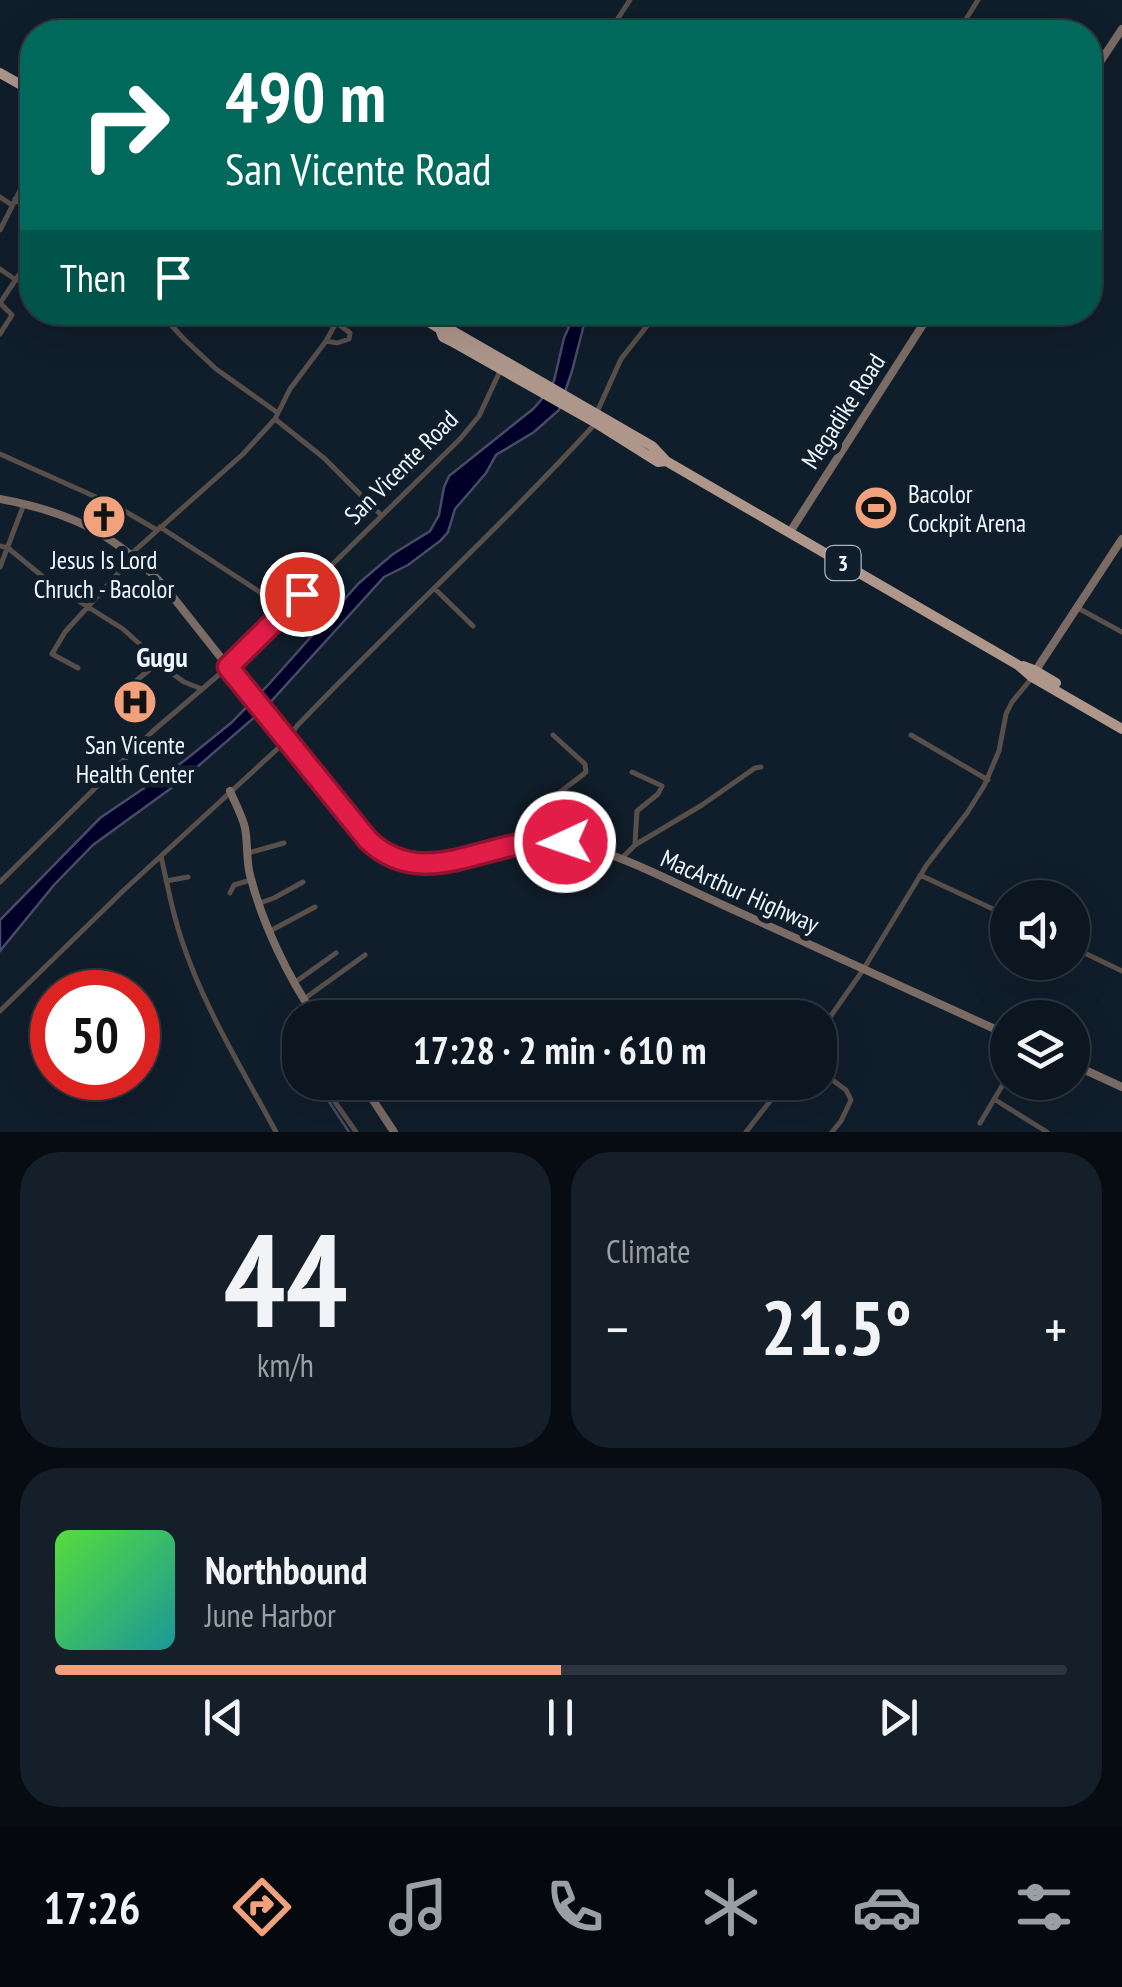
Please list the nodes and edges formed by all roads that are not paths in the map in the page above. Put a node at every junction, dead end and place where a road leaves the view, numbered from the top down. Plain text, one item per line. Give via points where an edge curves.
1 (1122, 29) edge
2 (1102, 59) edge
3 (20, 190) edge
4 (0, 197) edge
5 (14, 202) junction
6 (20, 206) edge
7 (0, 230) edge
8 (0, 270) edge
9 (20, 273) edge
10 (16, 280) junction
11 (171, 325) edge
12 (335, 325) edge
13 (339, 325) edge
14 (437, 325) edge
15 (648, 325) edge
16 (922, 325) edge
17 (0, 334) edge
18 (326, 341) junction
19 (505, 368) junction
20 (276, 416) junction
21 (593, 417) junction
22 (0, 454) edge
23 (0, 500) edge
24 (24, 504) junction
25 (382, 515) junction
26 (159, 529) junction
27 (790, 532) junction
28 (1122, 539) edge
29 (4, 547) edge
30 (133, 555) junction
31 (0, 567) edge
32 (296, 578) dead end
33 (434, 588) junction
34 (88, 606) junction
35 (1076, 607) junction
36 (473, 626) dead end
37 (1122, 632) edge
38 (160, 661) junction
39 (78, 668) dead end
40 (229, 668) junction
41 (1034, 674) junction
42 (137, 680) dead end
43 (202, 689) junction
44 (1122, 725) edge
45 (554, 735) dead end
46 (911, 735) dead end
47 (286, 739) junction
48 (761, 766) dead end
49 (632, 772) dead end
50 (988, 780) junction
51 (230, 791) junction
52 (284, 842) dead end
53 (522, 844) junction
54 (634, 844) junction
55 (246, 854) junction
56 (161, 856) junction
57 (620, 860) junction
58 (920, 876) junction
59 (188, 877) dead end
60 (251, 880) junction
61 (166, 881) junction
62 (0, 882) edge
63 (303, 882) dead end
64 (230, 894) dead end
65 (260, 903) junction
66 (315, 907) dead end
67 (990, 908) edge
68 (270, 931) junction
69 (336, 953) dead end
70 (365, 955) dead end
71 (1090, 956) edge
72 (863, 970) junction
73 (1122, 971) edge
74 (294, 983) junction
75 (304, 1000) joint
76 (837, 1007) edge
77 (0, 1011) edge
78 (990, 1026) edge
79 (1090, 1072) edge
80 (837, 1083) edge
81 (1122, 1086) edge
82 (333, 1100) edge
83 (373, 1100) edge
84 (771, 1100) edge
85 (993, 1100) edge
86 (996, 1100) edge
87 (980, 1123) dead end
88 (276, 1132) edge
89 (356, 1132) edge
90 (394, 1132) edge
91 (746, 1132) edge
92 (832, 1132) edge
93 (1047, 1132) edge

1 - 2 main road
3 - 5 street
4 - 5 street
5 - 6 street
5 - 7 street
8 - 10 street
9 - 10 street
10 - 17 street via 0,302 12,314
11 - 20 street
12 - 18 street
13 - 18 street via 349,339
14 - 19 highway, 3 via 443,337
15 - 21 street via 621,359
16 - 27 main road, Megadike Road
18 - 20 street
19 - 21 highway, 3
19 - 25 street, San Vicente Road via 474,423
20 - 25 street
20 - 26 street
21 - 27 highway, 3
21 - 33 street via 522,502
22 - 26 street
23 - 24 main road, MacArthur Highway
24 - 29 street
24 - 30 main road, MacArthur Highway via 73,518
25 - 40 street, San Vicente Road
26 - 30 street
26 - 32 street via 269,598
27 - 41 highway, 3
28 - 35 main road
29 - 31 street
29 - 34 street
30 - 34 street
30 - 40 main road, MacArthur Highway
33 - 36 street
33 - 47 street
34 - 38 street
34 - 39 street via 52,654
35 - 37 street
35 - 41 main road
38 - 42 street
38 - 43 street
40 - 43 street, San Vicente Road
40 - 47 main road, MacArthur Highway
41 - 44 highway, 3
41 - 50 street via 1006,714
43 - 62 street, San Vicente Road
45 - 53 street via 586,764 586,772 531,816
46 - 50 street
47 - 51 street
47 - 53 main road, MacArthur Highway via 385,855 434,864
48 - 54 street
49 - 54 street via 662,786 637,811
50 - 58 street
51 - 55 main road via 244,823
51 - 56 street
52 - 55 street
53 - 57 main road, MacArthur Highway via 565,842
54 - 57 street
55 - 60 main road
56 - 61 street
56 - 77 street
57 - 72 main road, MacArthur Highway
58 - 67 street
58 - 72 street
59 - 61 street
60 - 64 street
60 - 65 main road
61 - 88 street via 194,973
63 - 65 street
65 - 68 main road
66 - 68 street
68 - 74 main road
69 - 74 street
70 - 75 street
71 - 73 street
72 - 76 street
72 - 78 main road, MacArthur Highway
74 - 75 main road
79 - 81 main road
80 - 92 street via 851,1100
82 - 89 street
83 - 90 main road
84 - 91 street
85 - 87 street
86 - 93 street

